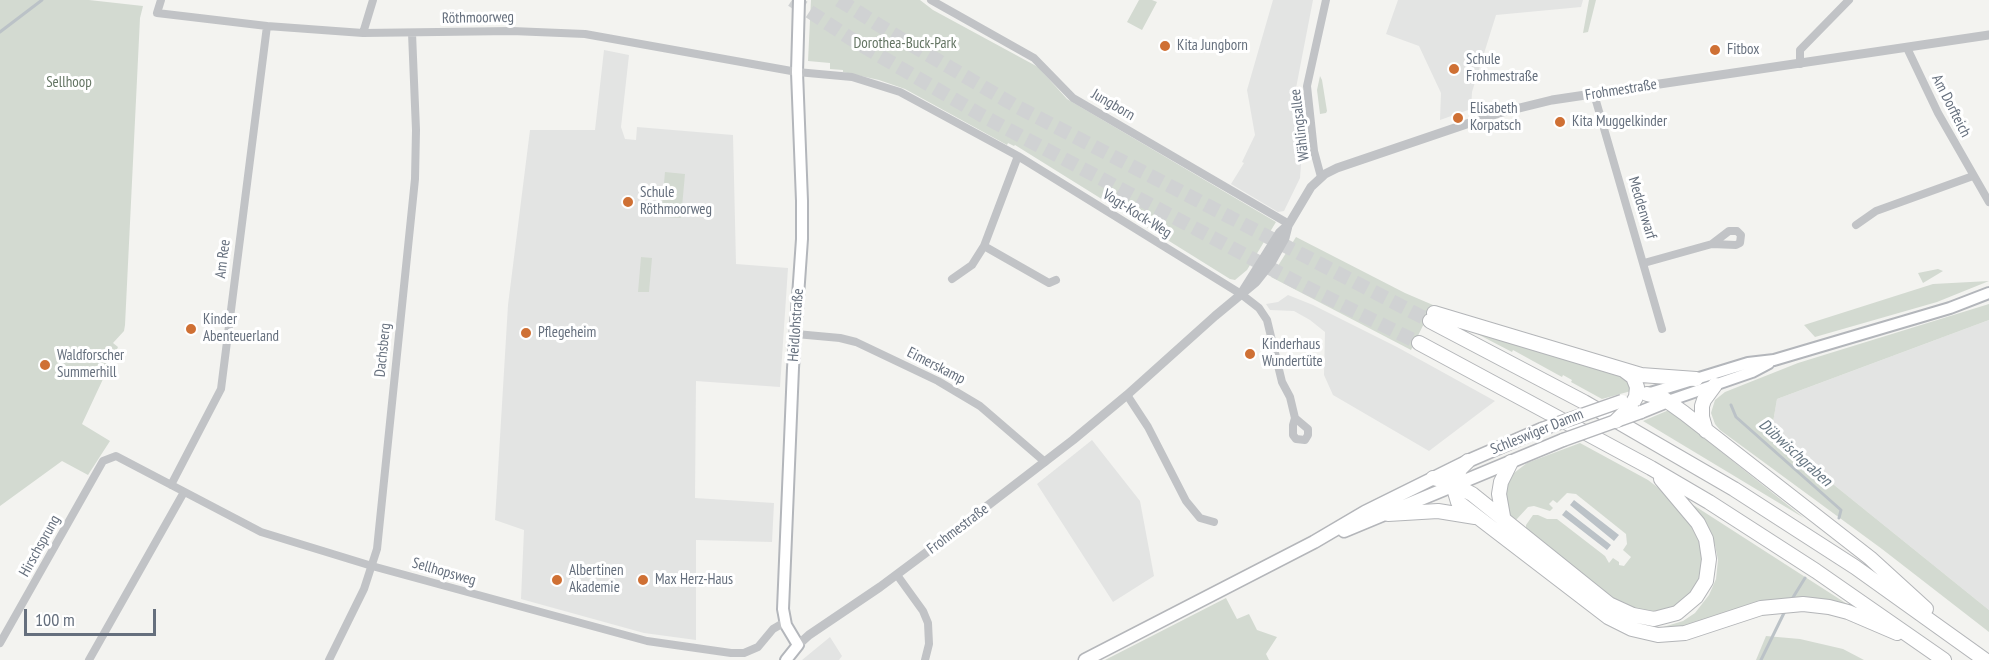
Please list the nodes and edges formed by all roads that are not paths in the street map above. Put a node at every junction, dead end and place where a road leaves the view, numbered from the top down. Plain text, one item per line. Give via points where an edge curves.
1 (161, 0) edge
2 (373, 0) edge
3 (799, 0) edge
4 (931, 0) edge
5 (1326, 0) edge
6 (1850, 0) edge
7 (267, 26) junction
8 (363, 33) junction
9 (412, 33) junction
10 (1989, 35) edge
11 (1907, 48) junction
12 (1800, 64) junction
13 (797, 72) junction
14 (1594, 94) junction
15 (1018, 156) junction
16 (1973, 176) junction
17 (1321, 177) junction
18 (1989, 202) edge
19 (1289, 224) junction
20 (1856, 225) dead end
21 (1712, 244) dead end
22 (984, 246) junction
23 (1644, 263) junction
24 (952, 279) dead end
25 (1056, 280) dead end
26 (1989, 293) edge
27 (1241, 294) junction
28 (1662, 329) dead end
29 (796, 334) junction
30 (1419, 343) tunnel mouth
31 (1774, 360) junction
32 (1625, 371) junction
33 (1696, 379) junction
34 (1715, 385) junction
35 (1127, 395) junction
36 (1668, 401) junction
37 (1636, 402) junction
38 (1295, 418) dead end
39 (1616, 421) joint
40 (1706, 431) junction
41 (103, 461) joint
42 (1468, 461) junction
43 (1046, 462) junction
44 (1511, 462) junction
45 (1651, 468) junction
46 (1433, 478) junction
47 (171, 485) junction
48 (1455, 485) junction
49 (184, 492) junction
50 (1388, 514) junction
51 (1478, 517) junction
52 (1215, 522) dead end
53 (1504, 522) junction
54 (1314, 542) junction
55 (372, 566) junction
56 (897, 575) junction
57 (785, 622) junction
58 (1946, 630) junction
59 (0, 644) edge
60 (798, 645) junction
61 (1924, 645) junction
62 (89, 660) edge
63 (329, 660) edge
64 (786, 660) edge
65 (925, 660) edge
66 (1086, 660) edge
67 (1944, 660) edge
68 (1985, 660) edge

1 - 7 street, Röthmoorweg via 157,13
2 - 8 street
3 - 13 main road, Heidlohstraße
4 - 19 street, Jungborn via 1034,58 1073,98
5 - 17 street, Wählingsallee via 1307,86
6 - 12 street via 1800,50
7 - 8 street, Röthmoorweg
7 - 47 street, Am Ree via 220,388
8 - 9 street, Röthmoorweg
9 - 13 street, Röthmoorweg via 577,33
9 - 55 street, Dachsberg via 415,179
10 - 11 street, Frohmestraße
11 - 12 street, Frohmestraße
11 - 16 street, Am Dorfteich
12 - 14 street, Frohmestraße
13 - 15 street, Vogt-Kock-Weg via 852,77 900,92
13 - 29 main road, Heidlohstraße via 802,211
14 - 17 street, Frohmestraße via 1499,113 1340,166
14 - 23 street, Meddenwarf
15 - 22 street
15 - 27 street, Vogt-Kock-Weg
16 - 18 street, Am Dorfteich
16 - 20 street via 1876,211
17 - 19 street, Frohmestraße
19 - 27 street, Frohmestraße
21 - 23 street
22 - 24 street via 972,265
22 - 25 street via 1049,283
23 - 28 street, Meddenwarf
26 - 31 main road, Schleswiger Damm
27 - 35 street, Frohmestraße
27 - 38 street via 1267,320 1281,382
29 - 43 street, Eimerskamp via 856,342 938,381 980,406
29 - 57 main road, Heidlohstraße
30 - 45 highway
31 - 33 main road, Schleswiger Damm via 1748,363
31 - 34 main road, Schleswiger Damm
32 - 33 highway
32 - 37 highway via 1636,383
32 - 58 highway via 1432,317 1716,478
33 - 37 main road, Schleswiger Damm
34 - 36 main road, Schleswiger Damm
34 - 40 highway via 1702,406
35 - 43 street, Frohmestraße
35 - 52 street via 1148,427 1185,501 1200,518
36 - 37 highway via 1659,396
36 - 40 highway
37 - 39 highway, bridge
37 - 42 main road, Schleswiger Damm, bridge via 1542,429
39 - 44 main road, Schleswiger Damm, bridge
40 - 58 highway via 1870,558
41 - 47 street, Sellhopsweg via 116,456
41 - 59 street, Hirschsprung
42 - 46 main road, Schleswiger Damm
42 - 48 highway via 1460,469
43 - 56 street, Frohmestraße
44 - 48 main road, Schleswiger Damm
44 - 53 highway via 1499,494
45 - 53 highway via 1692,515 1706,538 1709,553 1707,574 1699,594 1671,616 1641,618 1618,609
45 - 61 highway via 1789,553
46 - 48 highway
46 - 54 main road, Schleswiger Damm
47 - 49 street, Sellhopsweg
48 - 50 main road, Schleswiger Damm
48 - 51 highway via 1458,502
48 - 53 highway via 1472,494
49 - 55 street, Sellhopsweg via 261,532
49 - 62 street
50 - 51 highway via 1438,511
50 - 54 main road, Schleswiger Damm
51 - 61 highway via 1608,616 1641,632 1685,633 1761,608 1803,604 1848,612
54 - 66 main road, Schleswiger Damm
55 - 57 street, Sellhopsweg via 647,641 693,649 753,651 773,628
55 - 63 street, Dachsberg
56 - 60 street, Frohmestraße
56 - 65 street via 928,623
57 - 60 main road, Heidlohstraße
58 - 68 highway
60 - 64 main road, Frohmestraße
61 - 67 highway

